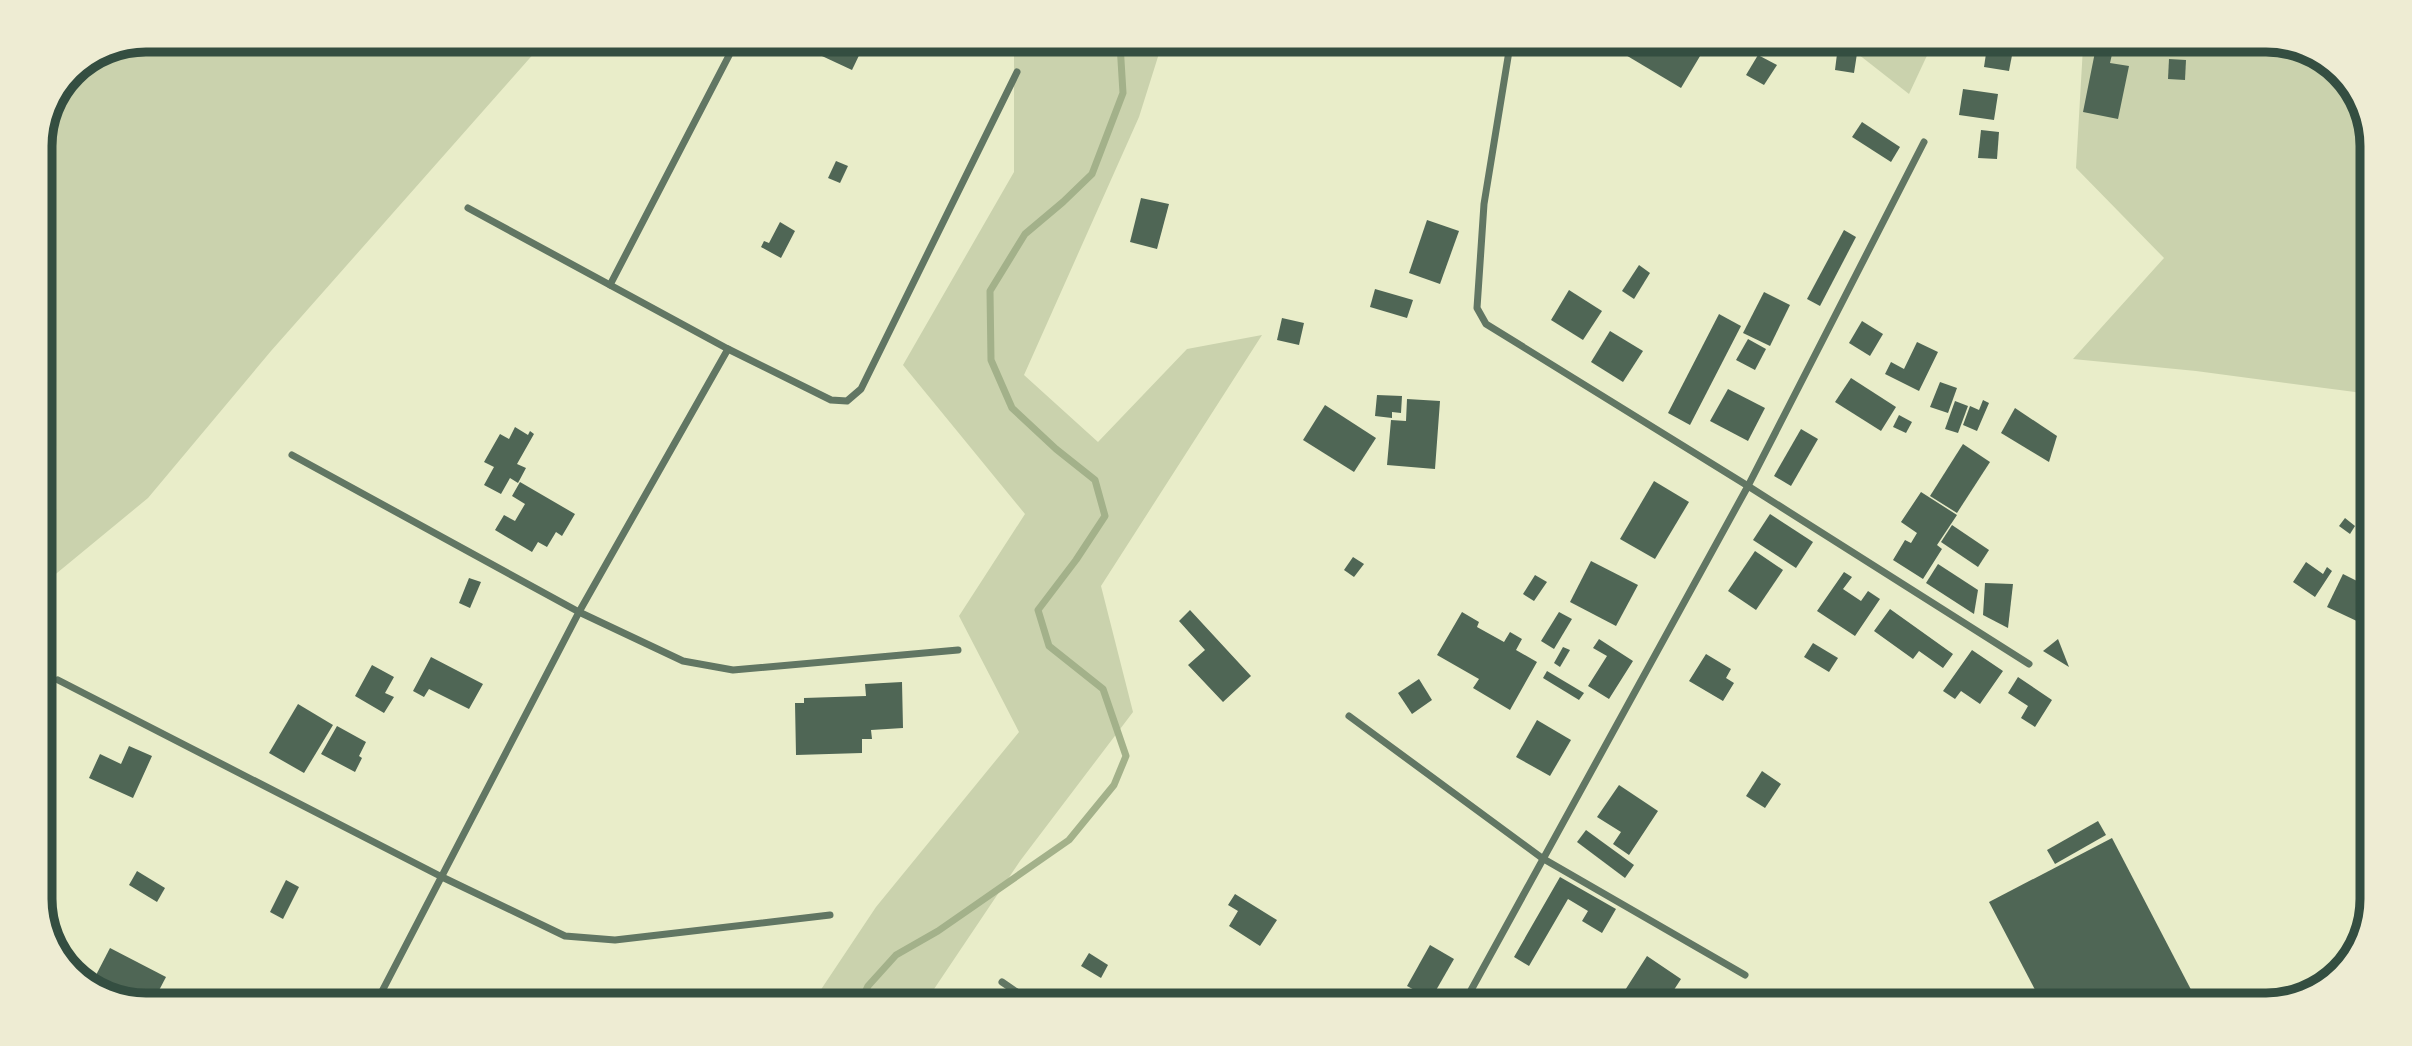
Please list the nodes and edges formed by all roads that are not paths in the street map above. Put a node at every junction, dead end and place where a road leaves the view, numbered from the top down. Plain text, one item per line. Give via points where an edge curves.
1 (731, 52) edge
2 (1509, 52) edge
3 (1017, 72) dead end
4 (1924, 142) dead end
5 (468, 208) dead end
6 (610, 285) junction
7 (728, 349) junction
8 (292, 455) dead end
9 (1748, 486) junction
10 (579, 612) junction
11 (958, 650) dead end
12 (2029, 664) dead end
13 (58, 680) dead end
14 (1349, 716) dead end
15 (1542, 858) junction
16 (442, 877) junction
17 (830, 915) dead end
18 (1745, 975) dead end
19 (1002, 982) dead end
20 (381, 993) edge
21 (1018, 993) edge
22 (1469, 993) edge

1 - 6 street
2 - 9 street via 1484,204 1477,308 1486,324
3 - 7 street via 861,389 847,401 831,400
4 - 9 street
5 - 6 street
6 - 7 street
7 - 10 street
8 - 10 street
9 - 12 street
9 - 15 street
10 - 11 street via 683,660 733,670
10 - 16 street
13 - 16 street
14 - 15 street
15 - 18 street
15 - 22 street
16 - 17 street via 565,936 615,940
16 - 20 street
19 - 21 street

